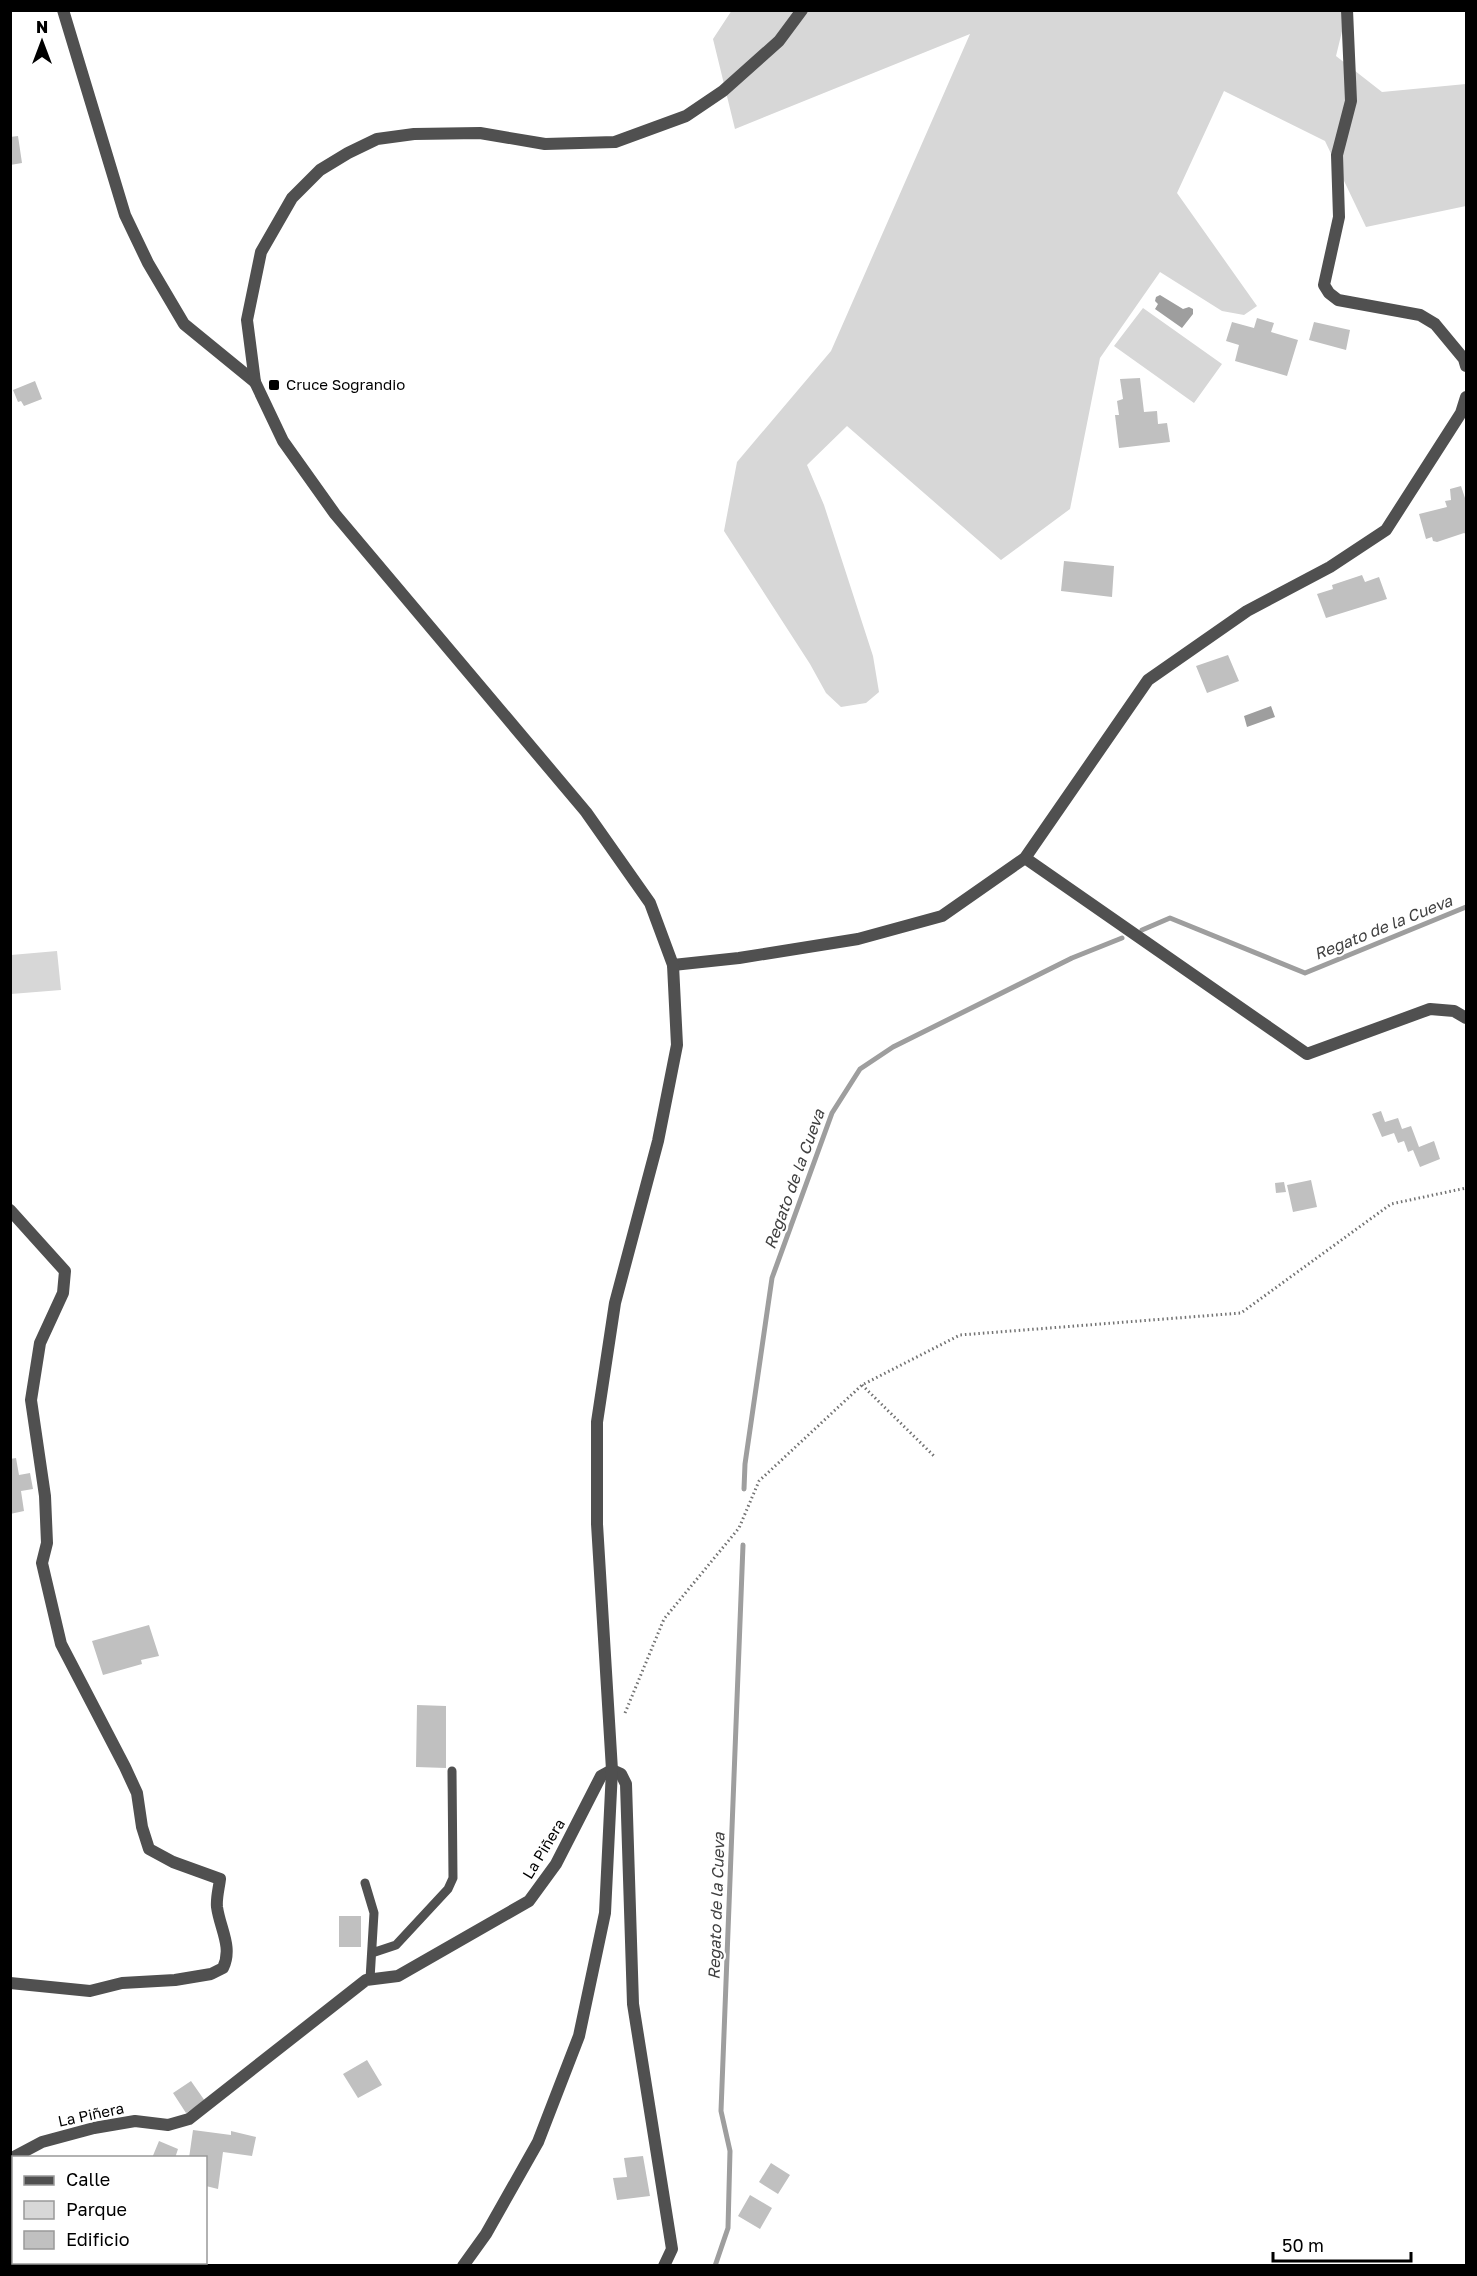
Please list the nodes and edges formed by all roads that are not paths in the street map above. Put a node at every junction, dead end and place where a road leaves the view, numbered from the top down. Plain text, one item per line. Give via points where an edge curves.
1 (63, 10) edge
2 (802, 10) edge
3 (1347, 10) edge
4 (1467, 366) edge
5 (255, 382) junction
6 (1467, 397) edge
7 (1025, 858) junction
8 (673, 965) junction
9 (1467, 1018) edge
10 (10, 1210) edge
11 (612, 1770) junction
12 (452, 1771) dead end
13 (365, 1884) dead end
14 (372, 1953) junction
15 (370, 1979) junction
16 (10, 1983) edge
17 (16, 2156) edge
18 (463, 2265) edge
19 (664, 2265) edge

1 - 5 street via 125,215 148,263 184,324
2 - 5 street via 779,41 723,91 686,116 615,142 545,144 480,133 414,134 376,140 320,170 292,198 261,252 246,320
3 - 4 street via 1351,101 1337,155 1339,217 1324,285 1338,300 1427,319
5 - 8 street via 283,441 335,514 586,812 650,903
6 - 7 street via 1461,413 1386,530 1330,567 1247,611 1148,680
7 - 8 street via 942,916 858,939
7 - 9 street via 1307,1054 1430,1009 1454,1011
8 - 11 street via 677,1045 658,1141 615,1303 597,1422 597,1524
10 - 16 street via 65,1271 63,1293 39,1343 31,1400 45,1496 47,1543 42,1563 61,1644 126,1767 137,1793 149,1849 220,1879 217,1906 227,1943 223,1968 211,1974 122,1983 90,1991
11 - 15 street, La Piñera via 601,1776 556,1864 529,1901 398,1976
11 - 18 street via 605,1913 579,2036 538,2142 486,2234
11 - 19 street via 621,1774 626,1784 633,2004 672,2249
12 - 14 lane via 451,1884 396,1945
13 - 14 lane via 374,1913
14 - 15 lane
15 - 17 street, La Piñera via 189,2119 168,2125 135,2121 94,2128 42,2142

